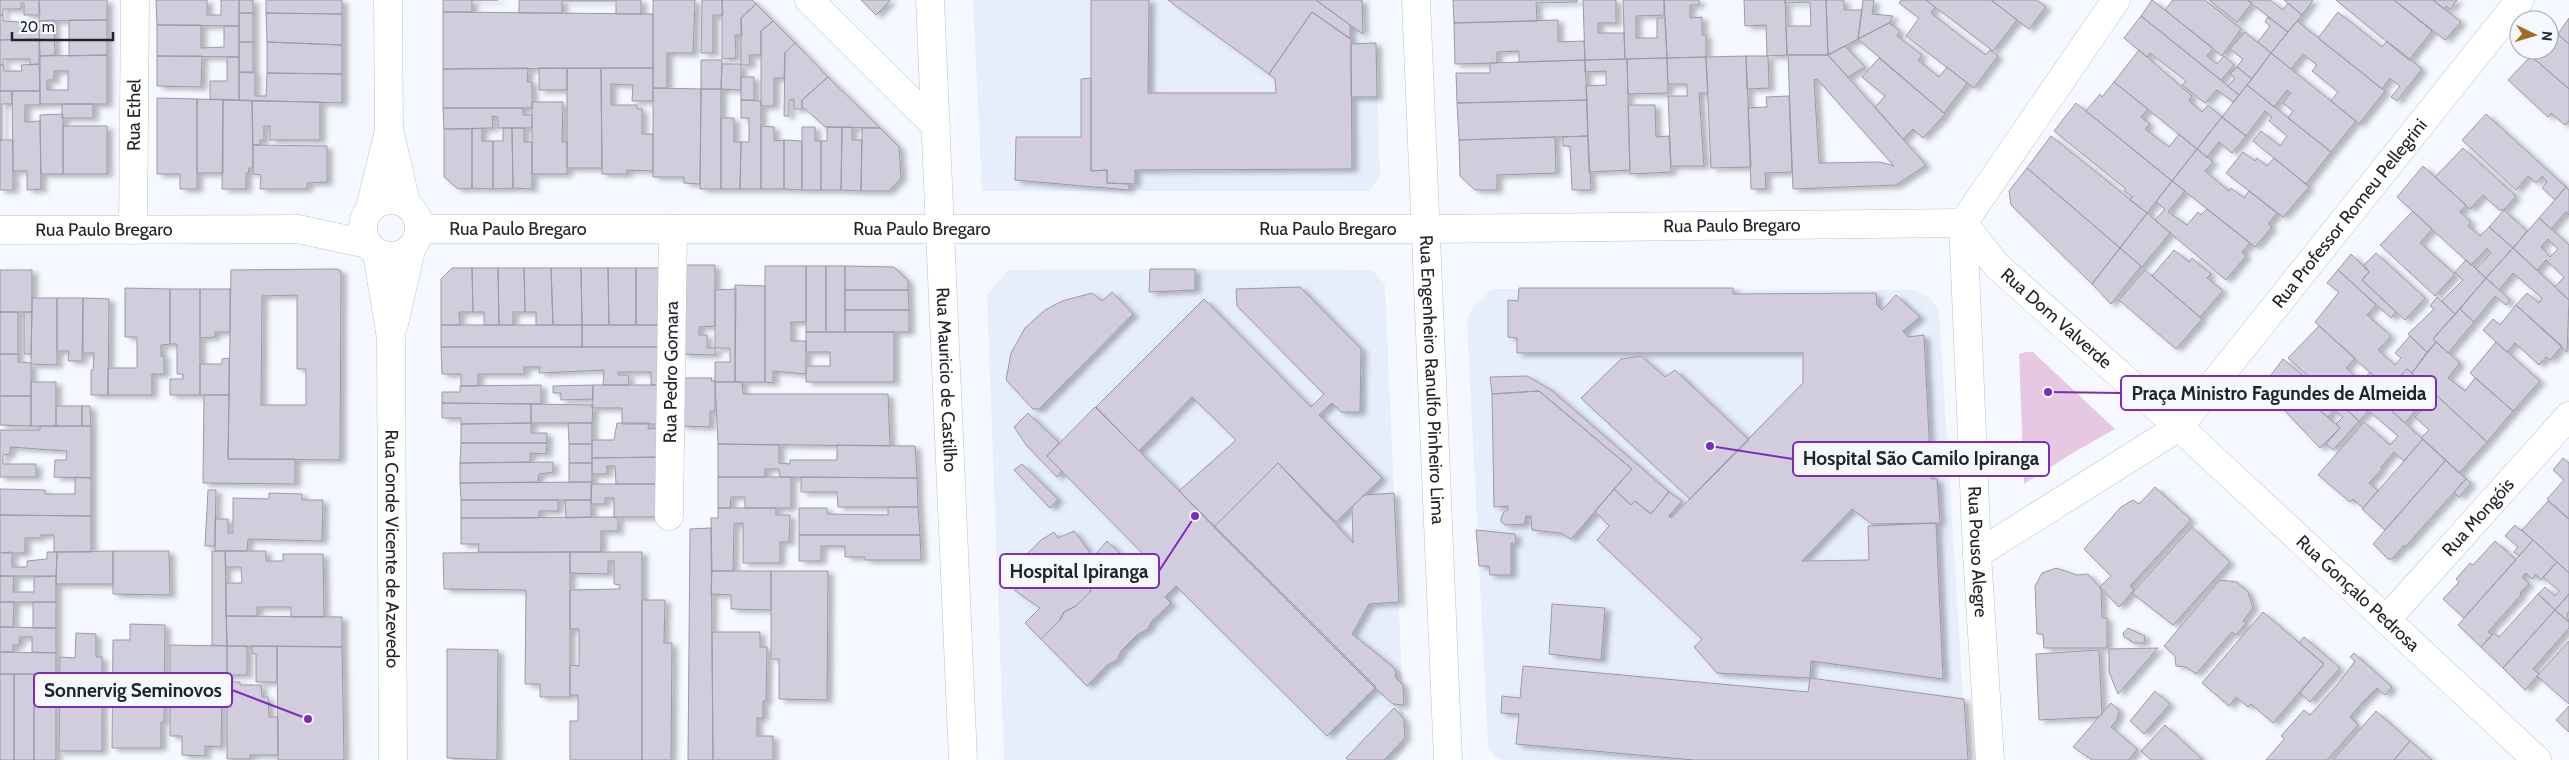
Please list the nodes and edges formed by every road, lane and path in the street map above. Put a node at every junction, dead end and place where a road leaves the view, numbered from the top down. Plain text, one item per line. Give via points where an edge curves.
1 (135, 0) edge
2 (388, 0) edge
3 (810, 0) edge
4 (930, 0) edge
5 (1416, 0) edge
6 (2116, 0) edge
7 (2520, 0) edge
8 (936, 126) junction
9 (390, 129) junction
10 (406, 203) junction
11 (368, 212) junction
12 (1963, 223) junction
13 (673, 229) junction
14 (940, 229) junction
15 (1426, 229) junction
16 (0, 230) edge
17 (133, 230) junction
18 (298, 230) junction
19 (416, 240) junction
20 (372, 249) junction
21 (391, 338) junction
22 (2569, 416) edge
23 (2179, 427) junction
24 (669, 516) dead end
25 (1977, 554) junction
26 (2386, 620) junction
27 (393, 760) edge
28 (963, 760) edge
29 (1448, 760) edge
30 (1990, 760) edge
31 (2536, 760) edge

1 - 17 street, Rua Ethel
2 - 9 street
3 - 8 street
4 - 8 street, Rua Mauricio de Castilho
5 - 15 street, Rua Engenheiro Ranulfo Pinheiro Lima
6 - 12 street
7 - 23 street, Rua Professor Romeu Pellegrini
8 - 14 street, Rua Mauricio de Castilho
9 - 10 street
9 - 11 street
10 - 11 street via 387,200
10 - 19 street via 417,214
11 - 18 street, Rua Paulo Bregaro
11 - 20 street via 362,229
12 - 15 street, Rua Paulo Bregaro
12 - 23 street, Rua Dom Valverde via 1997,266
12 - 25 street, Rua Pouso Alegre
13 - 14 street, Rua Paulo Bregaro
13 - 19 street, Rua Paulo Bregaro
13 - 24 street, Rua Pedro Gomara
14 - 15 street, Rua Paulo Bregaro
14 - 28 street, Rua Mauricio de Castilho
15 - 29 street, Rua Engenheiro Ranulfo Pinheiro Lima
16 - 17 street, Rua Paulo Bregaro
17 - 18 street, Rua Paulo Bregaro
18 - 20 street, Rua Paulo Bregaro
19 - 20 street via 395,258
19 - 21 street, Rua Conde Vicente de Azevedo
20 - 21 street, Rua Conde Vicente de Azevedo
21 - 27 street, Rua Conde Vicente de Azevedo
22 - 26 street, Rua Mongóis
23 - 25 street, Rua Professor Romeu Pellegrini
23 - 26 street, Rua Gonçalo Pedrosa
25 - 30 street, Rua Pouso Alegre
26 - 31 street, Rua Gonçalo Pedrosa

